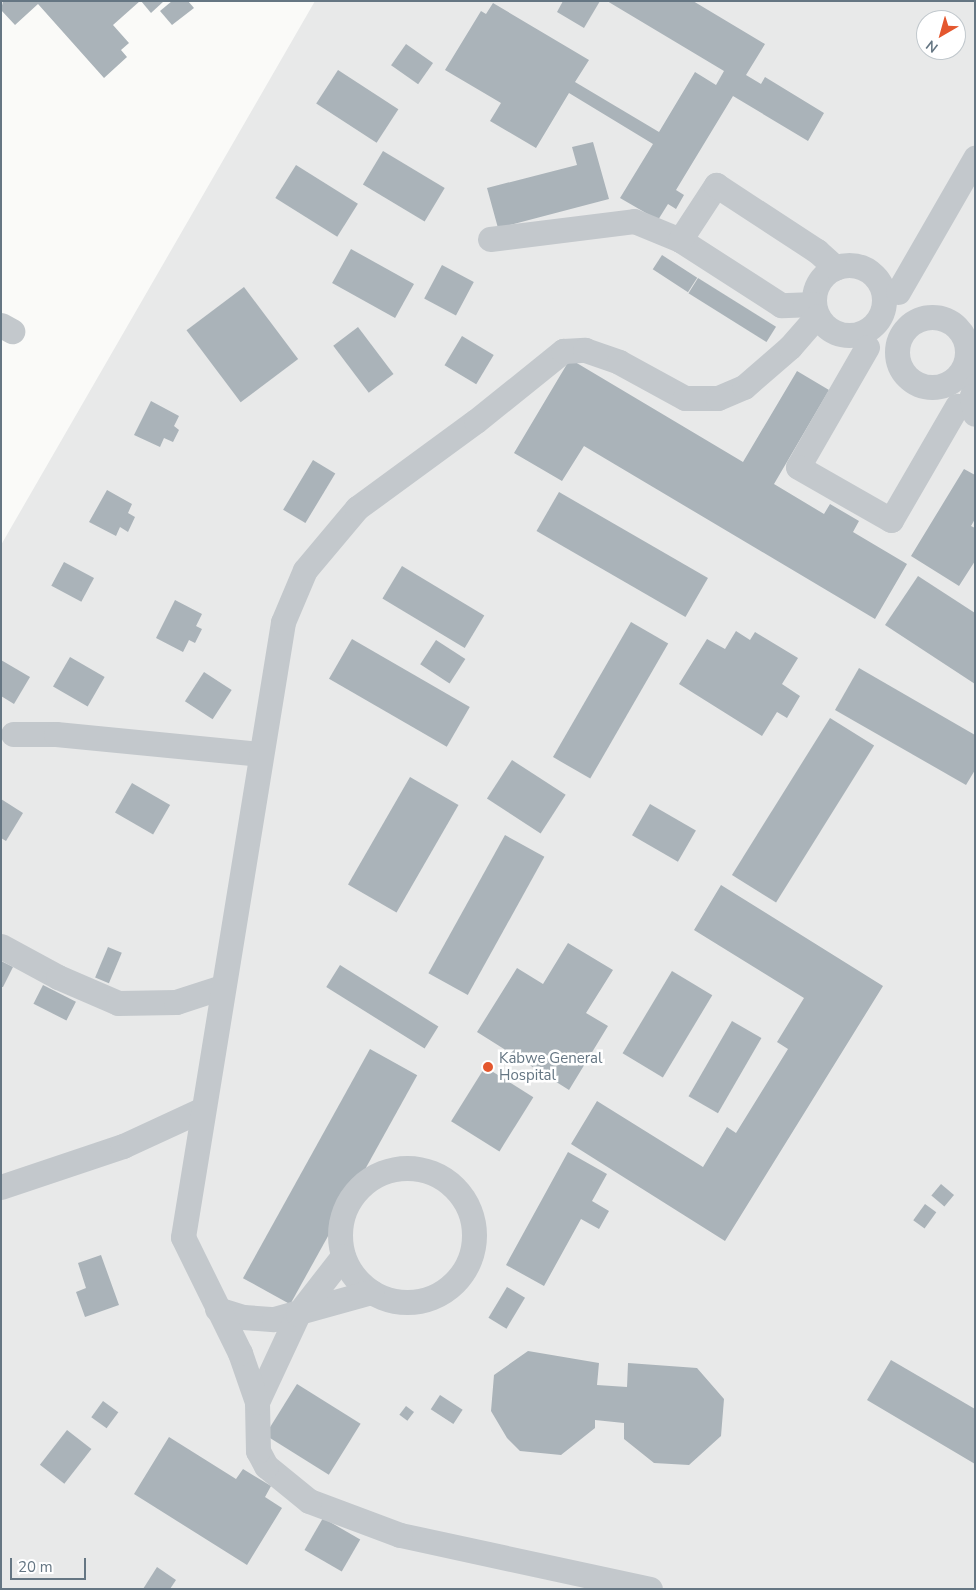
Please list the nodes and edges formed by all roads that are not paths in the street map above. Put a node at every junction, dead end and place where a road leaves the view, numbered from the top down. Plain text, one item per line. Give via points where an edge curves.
1 (975, 158) edge
2 (490, 239) dead end
3 (680, 240) junction
4 (836, 268) junction
5 (876, 278) junction
6 (898, 292) junction
7 (816, 310) junction
8 (938, 317) junction
9 (968, 337) edge
10 (857, 341) junction
11 (902, 370) junction
12 (927, 386) junction
13 (975, 386) edge
14 (969, 412) edge
15 (14, 734) dead end
16 (260, 754) junction
17 (1, 946) edge
18 (222, 987) junction
19 (202, 1109) junction
20 (1, 1187) edge
21 (343, 1256) junction
22 (371, 1292) junction
23 (217, 1309) junction
24 (298, 1314) junction
25 (257, 1402) junction
26 (650, 1589) edge

1 - 6 lane
2 - 3 lane via 634,221
3 - 4 lane via 716,185 816,251
3 - 7 lane via 781,305
4 - 5 lane via 856,265
4 - 7 lane via 819,282
5 - 6 lane
5 - 10 lane via 883,295 880,313
6 - 8 lane
7 - 10 lane via 829,329
7 - 16 lane via 790,347 744,387 718,398 684,398 619,362 585,350 563,351 476,421 357,508 305,570 284,622
8 - 9 lane
8 - 11 lane via 913,323 901,336 897,354
9 - 12 lane via 964,366 944,384
10 - 11 lane
10 - 14 lane via 798,467 891,520
11 - 12 lane via 913,382
12 - 14 lane
13 - 14 lane
15 - 16 lane via 56,734
16 - 18 lane
17 - 18 lane via 58,977 118,1002 176,1002
18 - 19 lane
19 - 20 lane via 123,1146
19 - 23 lane via 183,1237
21 - 22 lane via 359,1283
21 - 22 lane via 340,1241 346,1209 365,1183 379,1174 394,1169 427,1170 441,1176 464,1198 471,1213 473,1246 468,1261 448,1287 418,1301 393,1300
21 - 24 lane
22 - 24 lane via 332,1300
23 - 24 lane via 242,1317 274,1319
23 - 25 lane via 240,1353
24 - 25 lane
25 - 26 lane via 258,1451 266,1466 309,1501 400,1536

